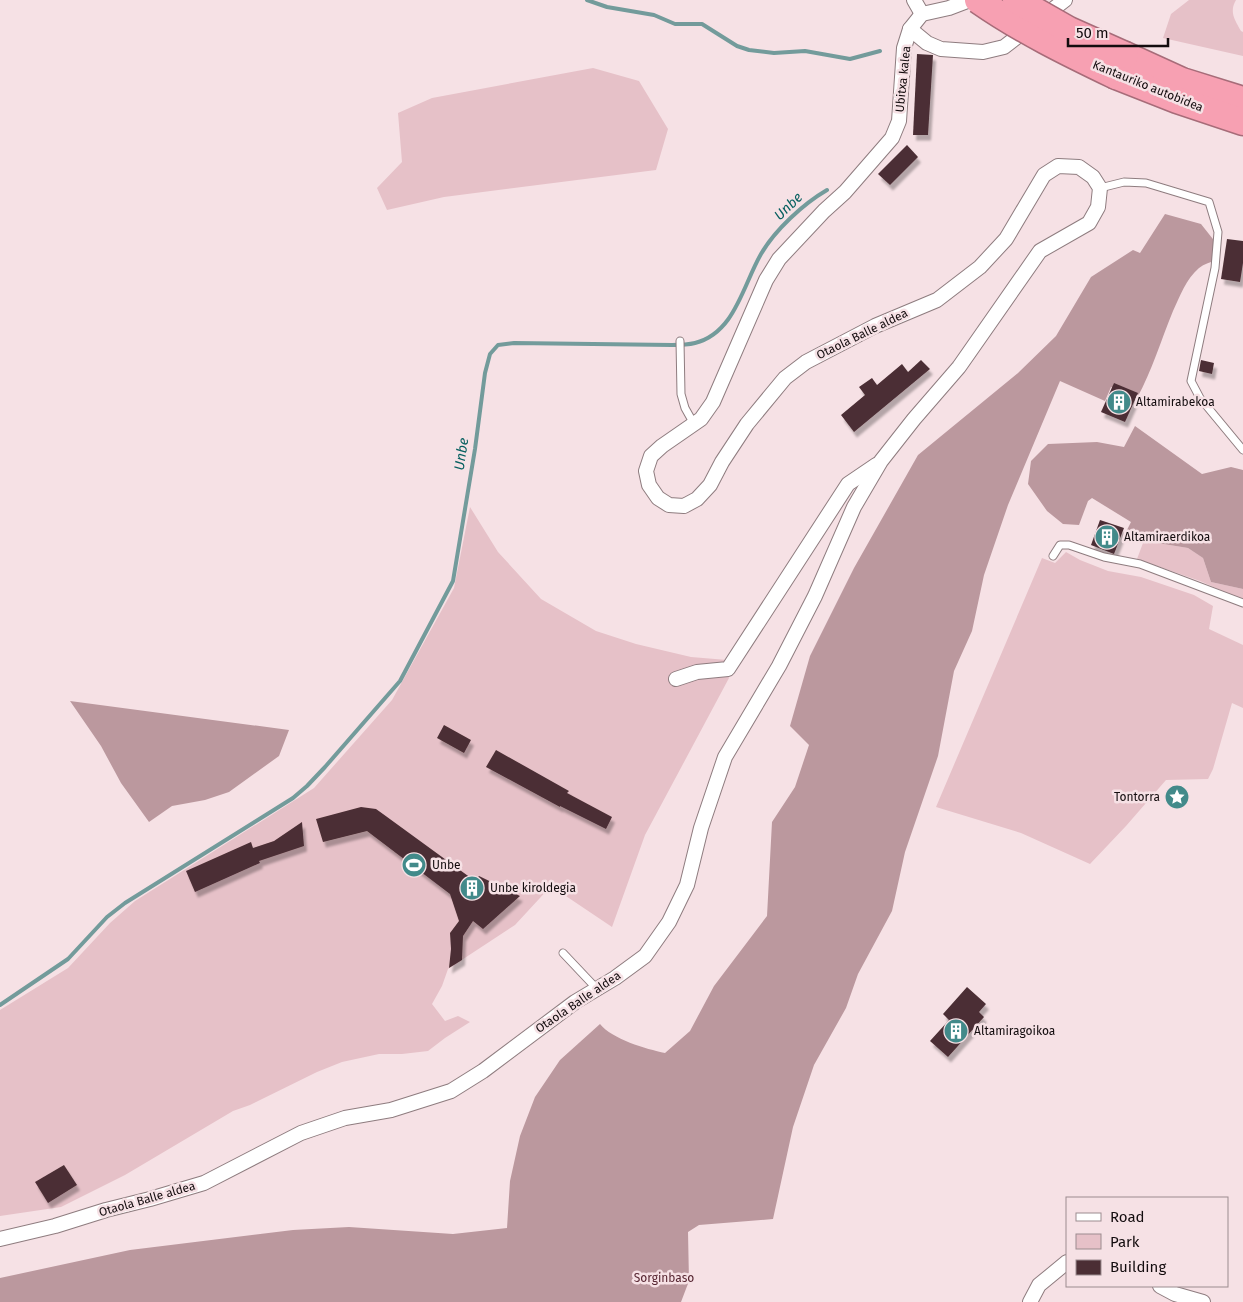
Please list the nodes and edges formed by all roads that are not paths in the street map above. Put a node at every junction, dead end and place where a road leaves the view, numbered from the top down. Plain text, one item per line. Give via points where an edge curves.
1 (914, 0) edge
2 (970, 0) edge
3 (978, 0) edge
4 (1016, 0) edge
5 (1065, 0) edge
6 (922, 14) junction
7 (910, 30) junction
8 (1120, 66) junction
9 (1243, 100) edge
10 (1243, 122) edge
11 (892, 138) joint
12 (1100, 188) junction
13 (680, 341) dead end
14 (694, 424) junction
15 (1243, 450) edge
16 (881, 461) junction
17 (1053, 556) dead end
18 (1243, 603) edge
19 (676, 679) dead end
20 (563, 953) dead end
21 (597, 989) junction
22 (0, 1239) edge
23 (1066, 1263) edge
24 (1162, 1287) edge
25 (1030, 1302) edge
26 (1203, 1302) edge

1 - 6 street
2 - 6 street
3 - 8 highway, Kantauriko autobidea, bridge via 1058,48
4 - 8 highway, Kantauriko autobidea, bridge via 1069,30
5 - 7 street via 1004,46 983,52 941,49
6 - 7 street, Ubitxa kalea
7 - 11 street, Ubitxa kalea via 904,48 899,121
8 - 9 highway, Kantauriko autobidea
8 - 10 highway, Kantauriko autobidea via 1177,100
11 - 14 street, Otaola Balle aldea via 845,192 779,259 766,280 713,402
12 - 14 street, Otaola Balle aldea via 1093,177 1079,167 1058,166 1044,175 1006,239 980,267 937,300 875,326 806,362 785,378 747,424 710,485 697,499 684,506 670,505 658,498 649,485 646,471 651,456
12 - 15 lane via 1124,182 1146,183 1209,202 1218,232 1215,268 1191,381 1200,398
12 - 16 street, Otaola Balle aldea via 1098,207 1089,223 1040,251 959,368
13 - 14 lane via 681,394
16 - 19 street, Otaola Balle aldea via 848,484 728,669 697,672
16 - 21 street, Otaola Balle aldea via 854,507 815,596 779,666 725,758 701,828 687,885 669,922 645,956
17 - 18 lane via 1060,545 1069,545 1104,557 1140,564
20 - 21 lane
21 - 22 street, Otaola Balle aldea via 451,1091 391,1110 345,1118 301,1133 204,1183 55,1226 32,1227
23 - 25 street via 1039,1285
24 - 26 street

